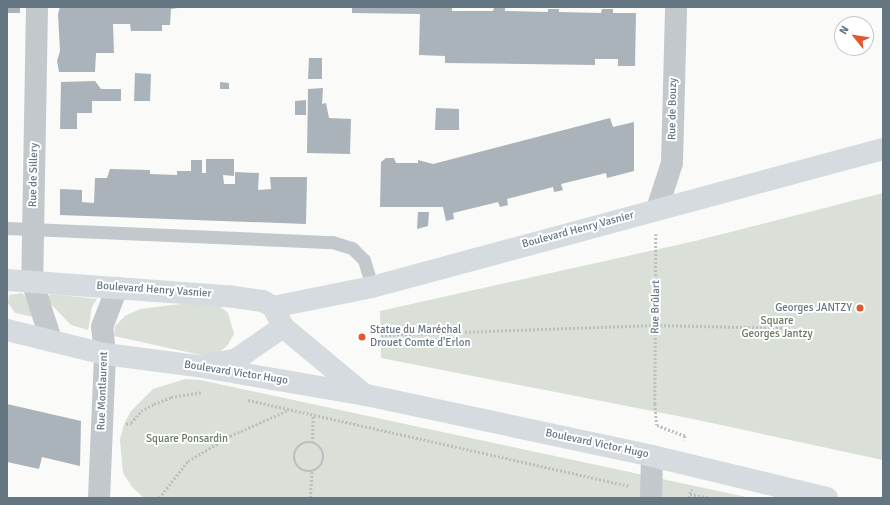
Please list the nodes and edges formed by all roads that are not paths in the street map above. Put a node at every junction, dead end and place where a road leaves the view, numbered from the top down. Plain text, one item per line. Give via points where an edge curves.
1 (37, 7) edge
2 (676, 7) edge
3 (883, 149) edge
4 (657, 209) junction
5 (7, 228) edge
6 (33, 229) junction
7 (7, 280) edge
8 (32, 281) junction
9 (372, 287) junction
10 (117, 288) junction
11 (273, 307) junction
12 (284, 327) junction
13 (7, 330) edge
14 (51, 340) junction
15 (105, 354) junction
16 (197, 366) junction
17 (366, 395) junction
18 (652, 456) junction
19 (642, 493) edge
20 (99, 498) edge
21 (827, 498) edge

1 - 6 street, Rue de Sillery
2 - 4 street, Rue de Bouzy via 672,163
3 - 4 main road, Boulevard Henry Vasnier
4 - 9 main road, Boulevard Henry Vasnier
5 - 6 lane
6 - 8 street, Rue de Sillery
6 - 9 lane via 332,242 352,248 364,260
7 - 8 main road, Boulevard Henry Vasnier
8 - 10 main road, Boulevard Henry Vasnier
8 - 14 street, Rue de Sillery
9 - 11 main road, Boulevard Henry Vasnier
10 - 11 main road, Boulevard Henry Vasnier via 227,296 263,301
10 - 15 street, Rue Montlaurent via 102,327
11 - 12 main road
12 - 16 main road via 235,360
12 - 17 main road, Boulevard Victor Hugo
13 - 14 main road, Boulevard Victor Hugo
14 - 15 main road, Boulevard Victor Hugo
15 - 16 main road, Boulevard Victor Hugo
15 - 20 street, Rue Montlaurent
16 - 17 main road, Boulevard Victor Hugo
17 - 18 main road, Boulevard Victor Hugo
18 - 19 street
18 - 21 main road, Boulevard Victor Hugo

